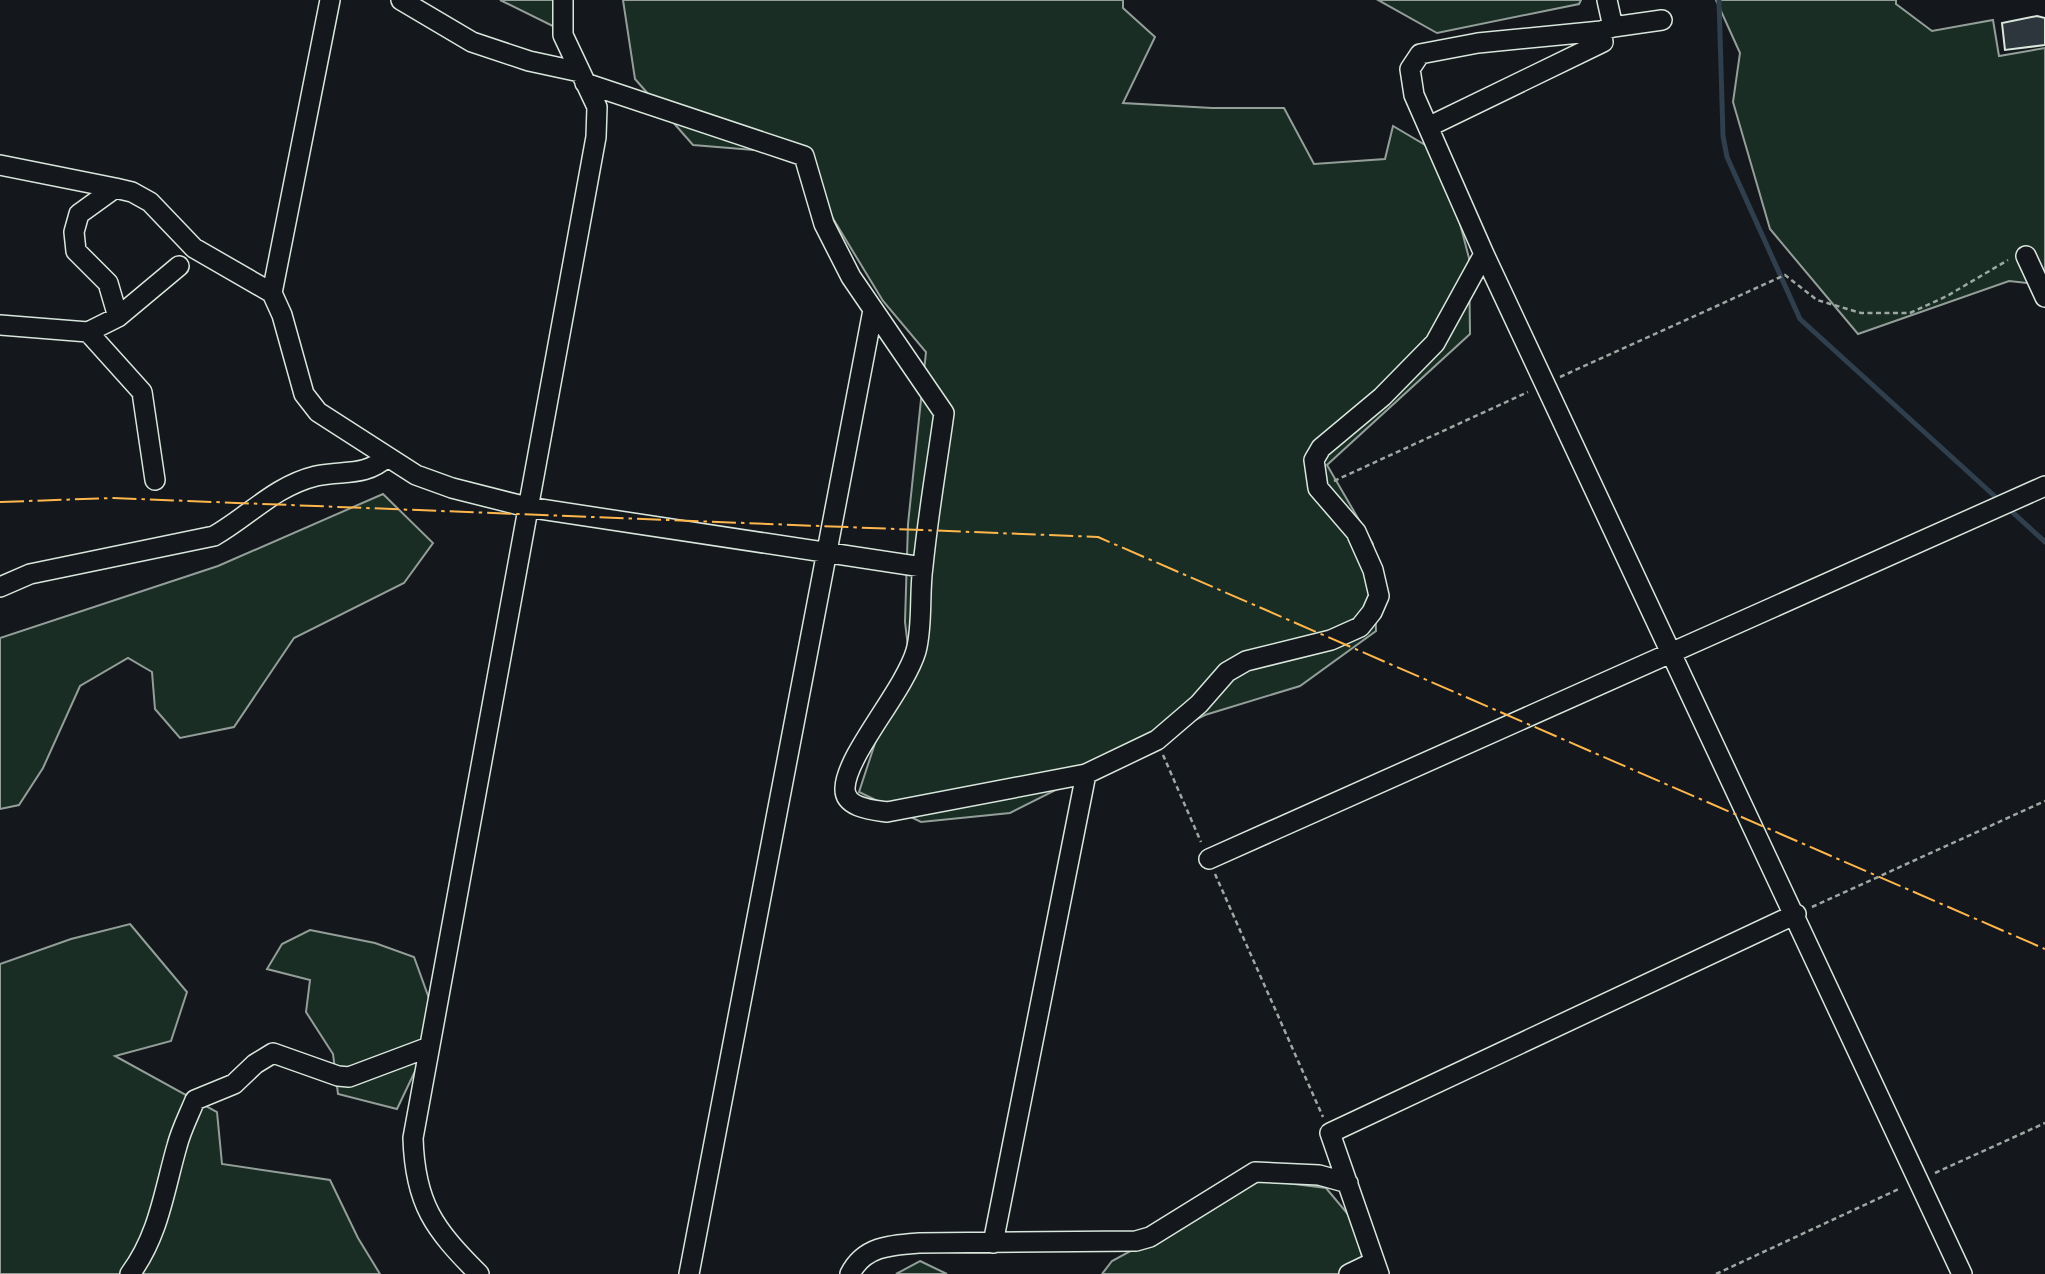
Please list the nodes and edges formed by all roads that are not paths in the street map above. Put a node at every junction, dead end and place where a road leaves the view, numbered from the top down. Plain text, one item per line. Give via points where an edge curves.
1 (330, 0) edge
2 (401, 0) edge
3 (563, 0) edge
4 (1607, 0) edge
5 (1662, 20) dead end
6 (1607, 29) junction
7 (583, 78) junction
8 (1428, 127) junction
9 (0, 164) edge
10 (115, 188) junction
11 (1484, 254) junction
12 (2026, 256) road end
13 (178, 266) dead end
14 (272, 293) junction
15 (2045, 297) edge
16 (873, 310) junction
17 (118, 317) junction
18 (0, 324) edge
19 (88, 332) junction
20 (387, 457) junction
21 (155, 480) dead end
22 (2045, 486) edge
23 (527, 507) junction
24 (827, 553) junction
25 (922, 567) junction
26 (0, 587) edge
27 (1673, 652) junction
28 (1086, 774) junction
29 (1209, 859) road end
30 (1796, 914) junction
31 (429, 1047) junction
32 (1348, 1183) junction
33 (993, 1243) junction
34 (1377, 1268) edge
35 (130, 1274) edge
36 (479, 1274) edge
37 (689, 1274) edge
38 (850, 1274) edge
39 (1349, 1274) edge
40 (1962, 1274) edge

1 - 14 street
2 - 7 street via 472,41
3 - 7 street via 563,36
4 - 6 street
5 - 6 street
6 - 8 street via 1603,42
6 - 8 street via 1420,54 1410,69 1414,95
7 - 16 street via 804,156 824,224
7 - 23 street via 597,107 596,137
8 - 11 street
9 - 10 street
10 - 14 street via 150,202 194,248
10 - 17 street via 79,214 74,232 76,251 108,283
11 - 27 street
11 - 28 street via 1435,343 1382,397 1321,448 1314,460 1318,488 1356,532 1373,570 1379,596 1372,612 1360,627 1331,640 1246,661 1227,672 1157,740
12 - 15 street
13 - 17 street
14 - 20 street via 304,394 318,412
16 - 24 street
16 - 25 street via 944,413
17 - 19 street
18 - 19 street
19 - 21 street via 142,392
20 - 23 street via 416,475 452,488
20 - 26 street via 373,469 318,475 287,485 214,536 30,574
22 - 27 street
23 - 24 street
23 - 31 street
24 - 25 street
24 - 37 street
25 - 28 street via 916,649 903,682 849,771 845,790 850,801 861,808 887,812
27 - 29 street
27 - 30 street
28 - 33 street
30 - 32 street via 1330,1133
30 - 40 street
31 - 35 street via 349,1077 273,1053 234,1084 195,1100 177,1144 146,1253
31 - 36 street via 412,1138 414,1172 432,1222
32 - 33 street via 1319,1175 1255,1172 1150,1237 1136,1241
32 - 34 street
33 - 38 street via 885,1246 856,1262
34 - 39 street

